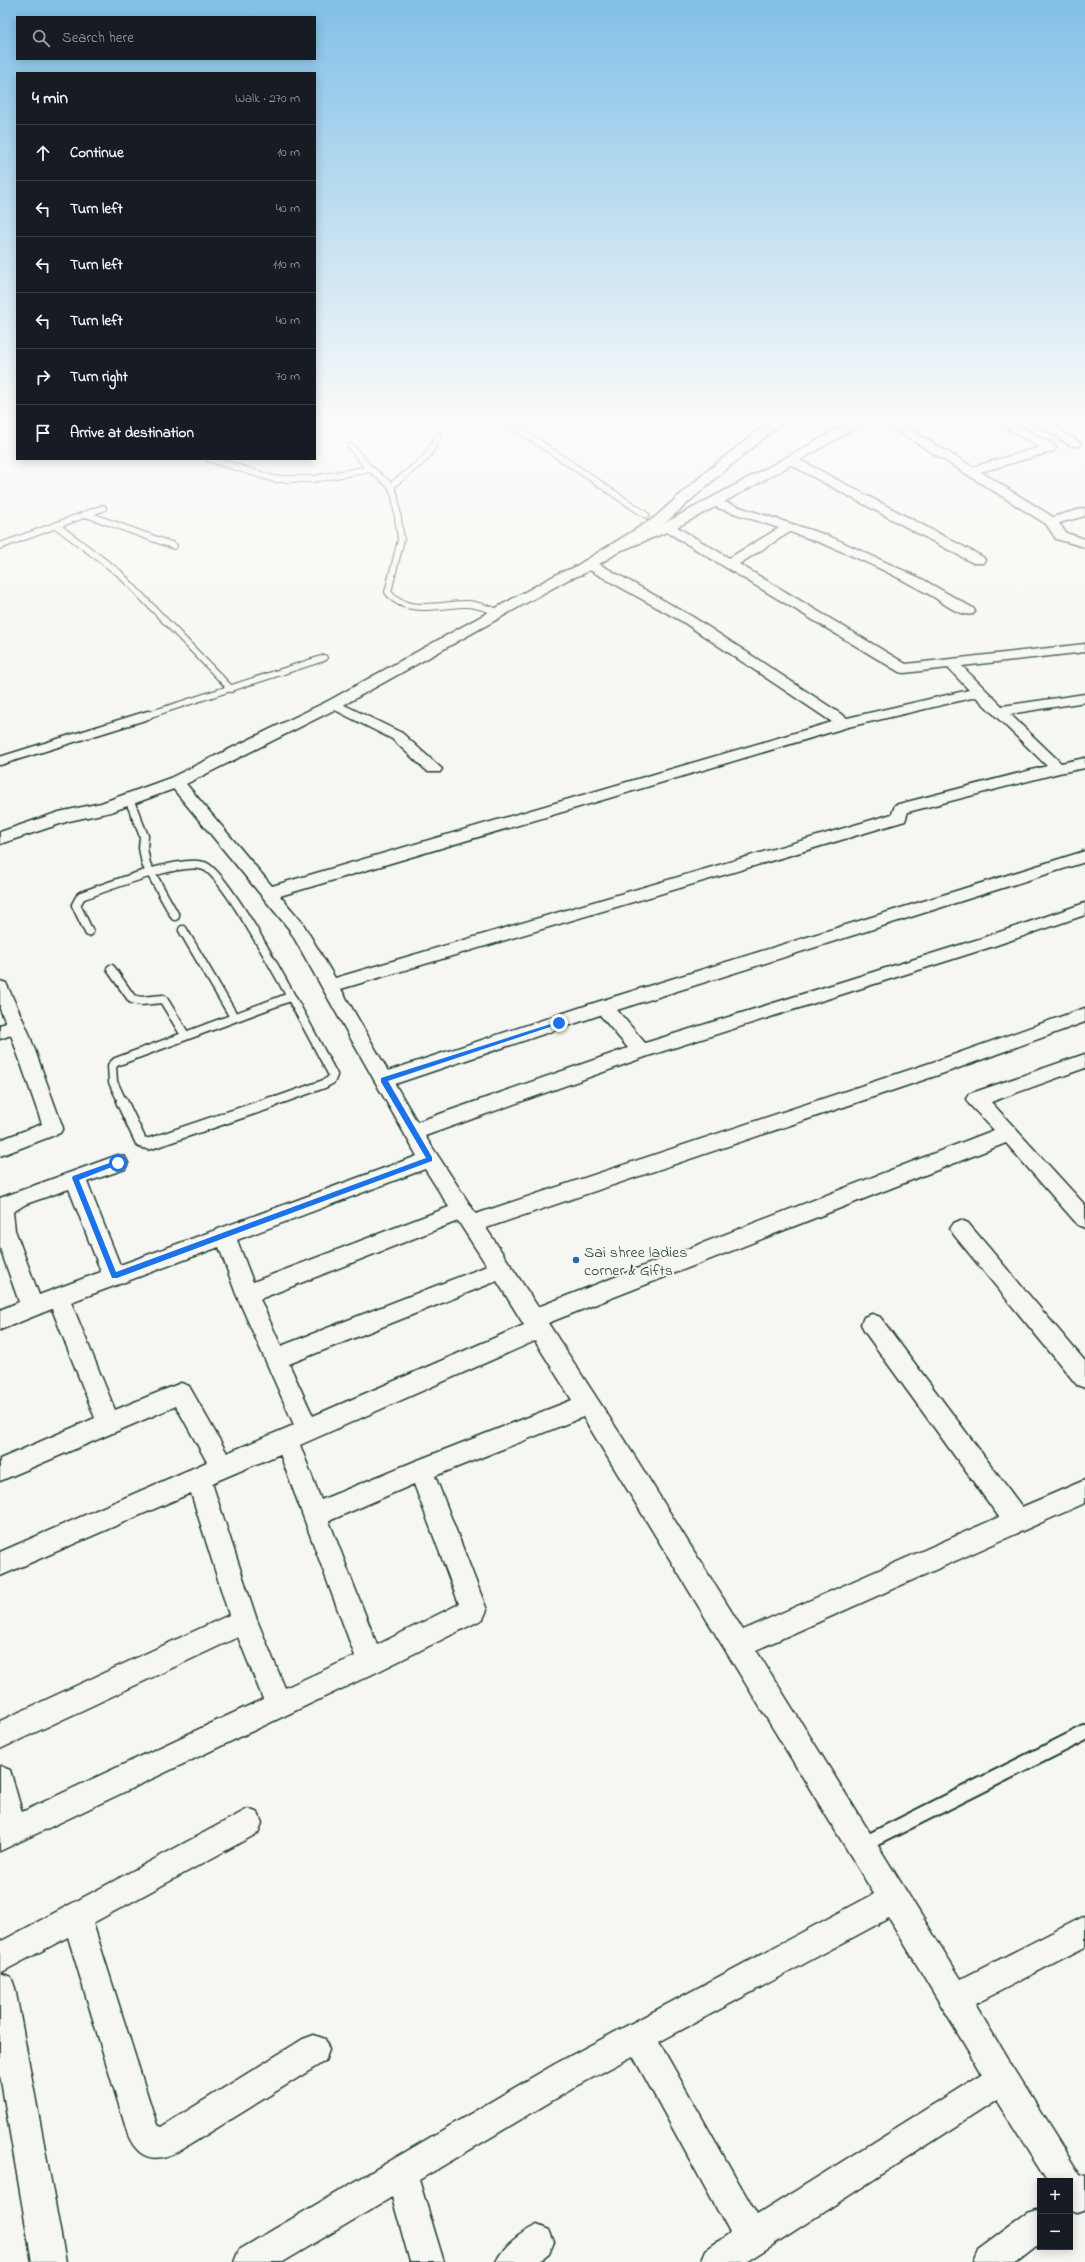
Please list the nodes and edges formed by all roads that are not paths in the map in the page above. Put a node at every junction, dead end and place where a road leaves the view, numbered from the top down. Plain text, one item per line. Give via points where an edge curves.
1 (63, 524) edge
2 (112, 524) edge
3 (399, 524) edge
4 (633, 524) edge
5 (655, 524) edge
6 (674, 524) edge
7 (775, 524) edge
8 (910, 524) edge
9 (1053, 524) edge
10 (57, 526) junction
11 (668, 527) junction
12 (788, 528) junction
13 (1085, 543) edge
14 (0, 546) edge
15 (174, 546) dead end
16 (620, 546) junction
17 (978, 560) dead end
18 (589, 564) junction
19 (729, 564) junction
20 (564, 576) junction
21 (968, 611) dead end
22 (499, 612) junction
23 (1085, 648) edge
24 (324, 658) dead end
25 (951, 664) junction
26 (231, 689) junction
27 (979, 692) junction
28 (1085, 698) edge
29 (334, 704) junction
30 (999, 711) junction
31 (844, 723) junction
32 (0, 761) edge
33 (1085, 763) edge
34 (434, 768) dead end
35 (1058, 768) junction
36 (176, 782) junction
37 (129, 799) junction
38 (105, 808) junction
39 (0, 838) edge
40 (0, 852) edge
41 (1085, 856) edge
42 (151, 873) junction
43 (268, 893) junction
44 (1085, 909) edge
45 (174, 916) dead end
46 (183, 930) dead end
47 (89, 932) dead end
48 (111, 969) dead end
49 (330, 986) junction
50 (0, 988) edge
51 (290, 997) junction
52 (604, 1006) junction
53 (1085, 1014) edge
54 (234, 1017) junction
55 (9, 1029) edge
56 (185, 1035) junction
57 (640, 1051) junction
58 (1085, 1061) edge
59 (384, 1080) junction
60 (413, 1132) junction
61 (1009, 1133) junction
62 (0, 1148) edge
63 (430, 1159) junction
64 (118, 1163) dead end
65 (75, 1178) junction
66 (467, 1217) junction
67 (1085, 1219) edge
68 (961, 1229) dead end
69 (224, 1235) junction
70 (501, 1270) junction
71 (114, 1276) junction
72 (247, 1294) junction
73 (58, 1297) junction
74 (32, 1307) junction
75 (0, 1320) edge
76 (536, 1324) junction
77 (872, 1324) dead end
78 (275, 1359) junction
79 (1085, 1378) edge
80 (588, 1405) junction
81 (110, 1424) junction
82 (308, 1430) junction
83 (286, 1439) junction
84 (222, 1467) junction
85 (0, 1470) edge
86 (421, 1470) junction
87 (198, 1478) junction
88 (1085, 1491) edge
89 (314, 1515) junction
90 (1018, 1521) junction
91 (0, 1564) edge
92 (244, 1621) junction
93 (738, 1645) junction
94 (370, 1662) junction
95 (279, 1705) junction
96 (1085, 1733) edge
97 (0, 1735) edge
98 (0, 1780) edge
99 (248, 1823) dead end
100 (6, 1834) edge
101 (861, 1845) junction
102 (894, 1899) junction
103 (76, 1917) junction
104 (1085, 1931) edge
105 (0, 1958) edge
106 (0, 1988) edge
107 (955, 1998) junction
108 (639, 2036) junction
109 (314, 2050) dead end
110 (1002, 2079) junction
111 (401, 2173) junction
112 (1074, 2192) edge
113 (1037, 2226) edge
114 (752, 2238) junction
115 (49, 2262) edge
116 (251, 2262) edge
117 (427, 2262) edge
118 (718, 2262) edge
119 (989, 2262) edge

1 - 10 lane
2 - 15 lane
3 - 22 lane via 401,540 388,592 390,597 402,605 467,604
4 - 20 street via 567,567
5 - 16 street
6 - 11 street
7 - 12 street
8 - 17 street
9 - 13 street via 1061,536
10 - 14 lane
10 - 26 lane via 119,573
11 - 16 street
11 - 19 street
12 - 19 street
12 - 21 street via 824,539 917,582
16 - 18 street
18 - 20 street
18 - 31 street via 643,592
19 - 25 street via 904,669
20 - 22 street
22 - 29 street
23 - 25 street
24 - 26 lane
25 - 27 street
26 - 32 lane
27 - 30 street
27 - 31 street
28 - 30 street
29 - 34 street via 397,736
29 - 36 street
30 - 35 street
31 - 43 street
33 - 35 street
35 - 49 street via 902,809 899,817
36 - 37 street
36 - 43 street
37 - 38 street
37 - 42 lane via 144,836 144,858
38 - 39 street via 65,816
38 - 40 street via 72,826
41 - 52 street
42 - 45 lane
42 - 47 lane via 81,896 76,904
42 - 51 lane via 195,864 214,872 246,917
43 - 49 street via 296,926
44 - 57 street via 978,946
46 - 54 lane
48 - 56 lane via 132,999 163,999
49 - 59 street
50 - 55 street
51 - 54 lane
51 - 56 lane via 330,1066 333,1075 331,1080 172,1138 149,1144 141,1142 113,1082 112,1066 127,1056
52 - 57 street
52 - 59 street
53 - 66 street via 939,1067
54 - 56 lane
55 - 62 street via 53,1128
57 - 60 street
58 - 61 street via 976,1099
59 - 60 street
60 - 63 street
61 - 67 street
61 - 76 street
63 - 66 street
63 - 69 street
64 - 65 street
65 - 71 street
65 - 74 street via 20,1198 2,1209 4,1230
66 - 70 street
66 - 72 street
68 - 79 street
69 - 71 street
69 - 72 street
70 - 76 street
70 - 78 street
71 - 73 street
72 - 78 street
73 - 74 street
73 - 81 street
74 - 75 street
76 - 80 street
76 - 82 street
77 - 90 street
78 - 82 street
80 - 86 street
80 - 93 street
81 - 84 street via 181,1394
81 - 85 street
82 - 83 street
83 - 84 street
83 - 89 street
84 - 87 street
86 - 89 street
86 - 94 street via 474,1610
87 - 91 street
87 - 92 street
88 - 90 street
89 - 94 street
90 - 93 street
92 - 95 street
92 - 97 street
93 - 101 street
94 - 95 street
95 - 100 street
96 - 101 lane
98 - 100 street
99 - 103 street
101 - 102 street
102 - 107 street
102 - 108 street
103 - 105 street
103 - 109 street via 144,2135 151,2143 160,2144 172,2138
104 - 107 street
106 - 115 street
107 - 110 street
108 - 111 street via 566,2075
108 - 114 street
110 - 112 street
110 - 114 street
111 - 116 street
111 - 117 street
113 - 119 street
114 - 118 street

